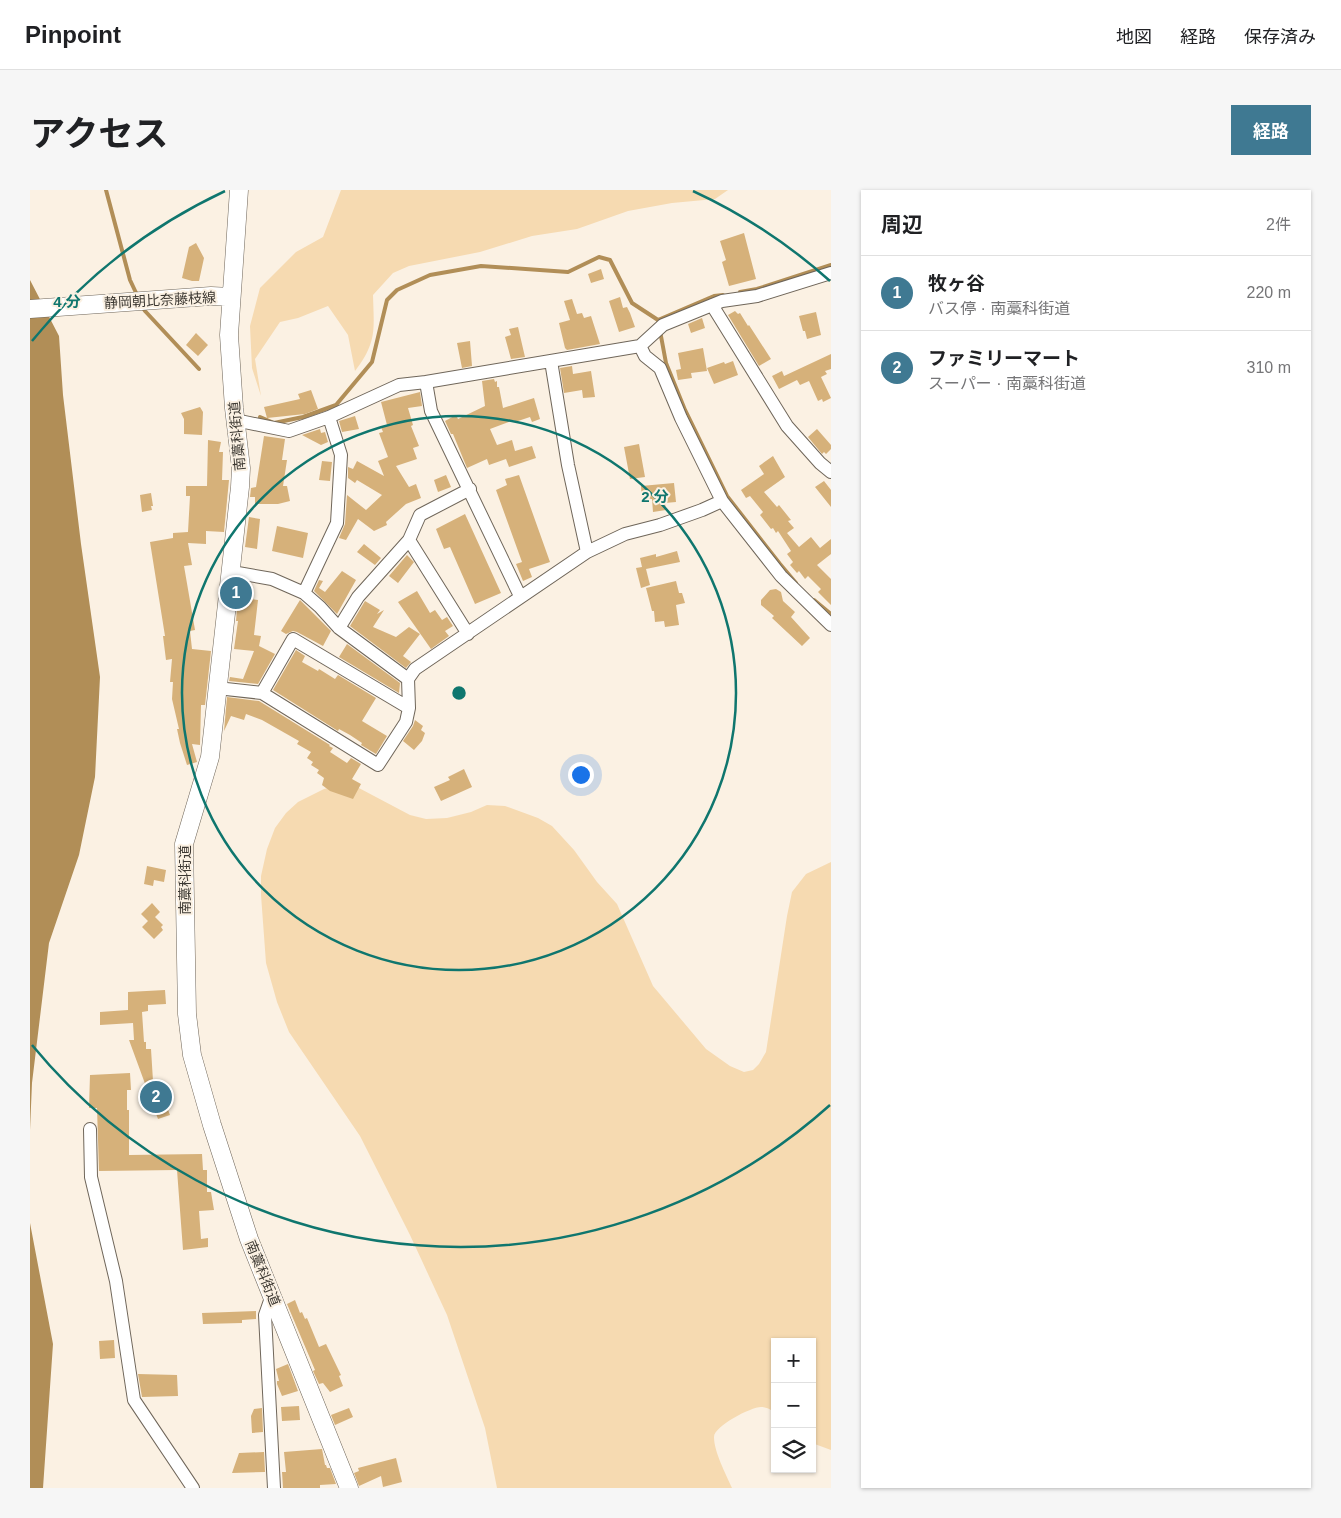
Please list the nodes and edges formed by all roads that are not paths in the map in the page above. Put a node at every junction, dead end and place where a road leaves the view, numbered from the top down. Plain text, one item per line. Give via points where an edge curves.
1 (239, 190) edge
2 (831, 273) edge
3 (231, 297) junction
4 (712, 305) junction
5 (30, 309) edge
6 (640, 346) junction
7 (551, 361) junction
8 (426, 382) junction
9 (329, 417) junction
10 (235, 420) junction
11 (830, 471) edge
12 (470, 489) junction
13 (722, 501) junction
14 (409, 540) junction
15 (588, 552) junction
16 (232, 572) junction
17 (304, 593) junction
18 (520, 596) junction
19 (831, 625) edge
20 (339, 628) junction
21 (468, 634) junction
22 (408, 679) junction
23 (218, 688) junction
24 (262, 693) junction
25 (409, 708) junction
26 (90, 1129) dead end
27 (272, 1295) junction
28 (193, 1488) edge
29 (274, 1488) edge
30 (349, 1488) edge

1 - 3 main road, 南藁科街道
2 - 4 street via 757,296
3 - 5 main road, 静岡朝比奈藤枝線
3 - 10 main road, 南藁科街道 via 229,335
4 - 6 street via 663,325
4 - 11 street via 788,426
6 - 7 street
6 - 13 street via 660,368
7 - 8 street
7 - 15 street via 568,465
8 - 9 street via 399,385
8 - 12 street via 431,411
9 - 10 street via 289,431
9 - 17 street via 341,455 337,523
10 - 16 main road, 南藁科街道 via 241,468
12 - 14 street via 420,515
12 - 18 street
13 - 15 street via 660,525 625,534
13 - 19 street via 781,576
14 - 20 street via 358,598
14 - 21 street
15 - 18 street
16 - 17 street via 272,579
16 - 23 main road, 南藁科街道
17 - 20 street
18 - 21 street
20 - 22 street
21 - 22 street via 415,669
22 - 25 street
23 - 24 street
23 - 27 main road, 南藁科街道 via 210,757 184,844 186,1014 192,1055 212,1125 249,1239
24 - 25 street via 293,639
24 - 25 street via 378,765 406,722
26 - 28 street via 91,1177 116,1282 134,1400
27 - 29 street via 265,1315
27 - 30 main road, 南藁科街道

